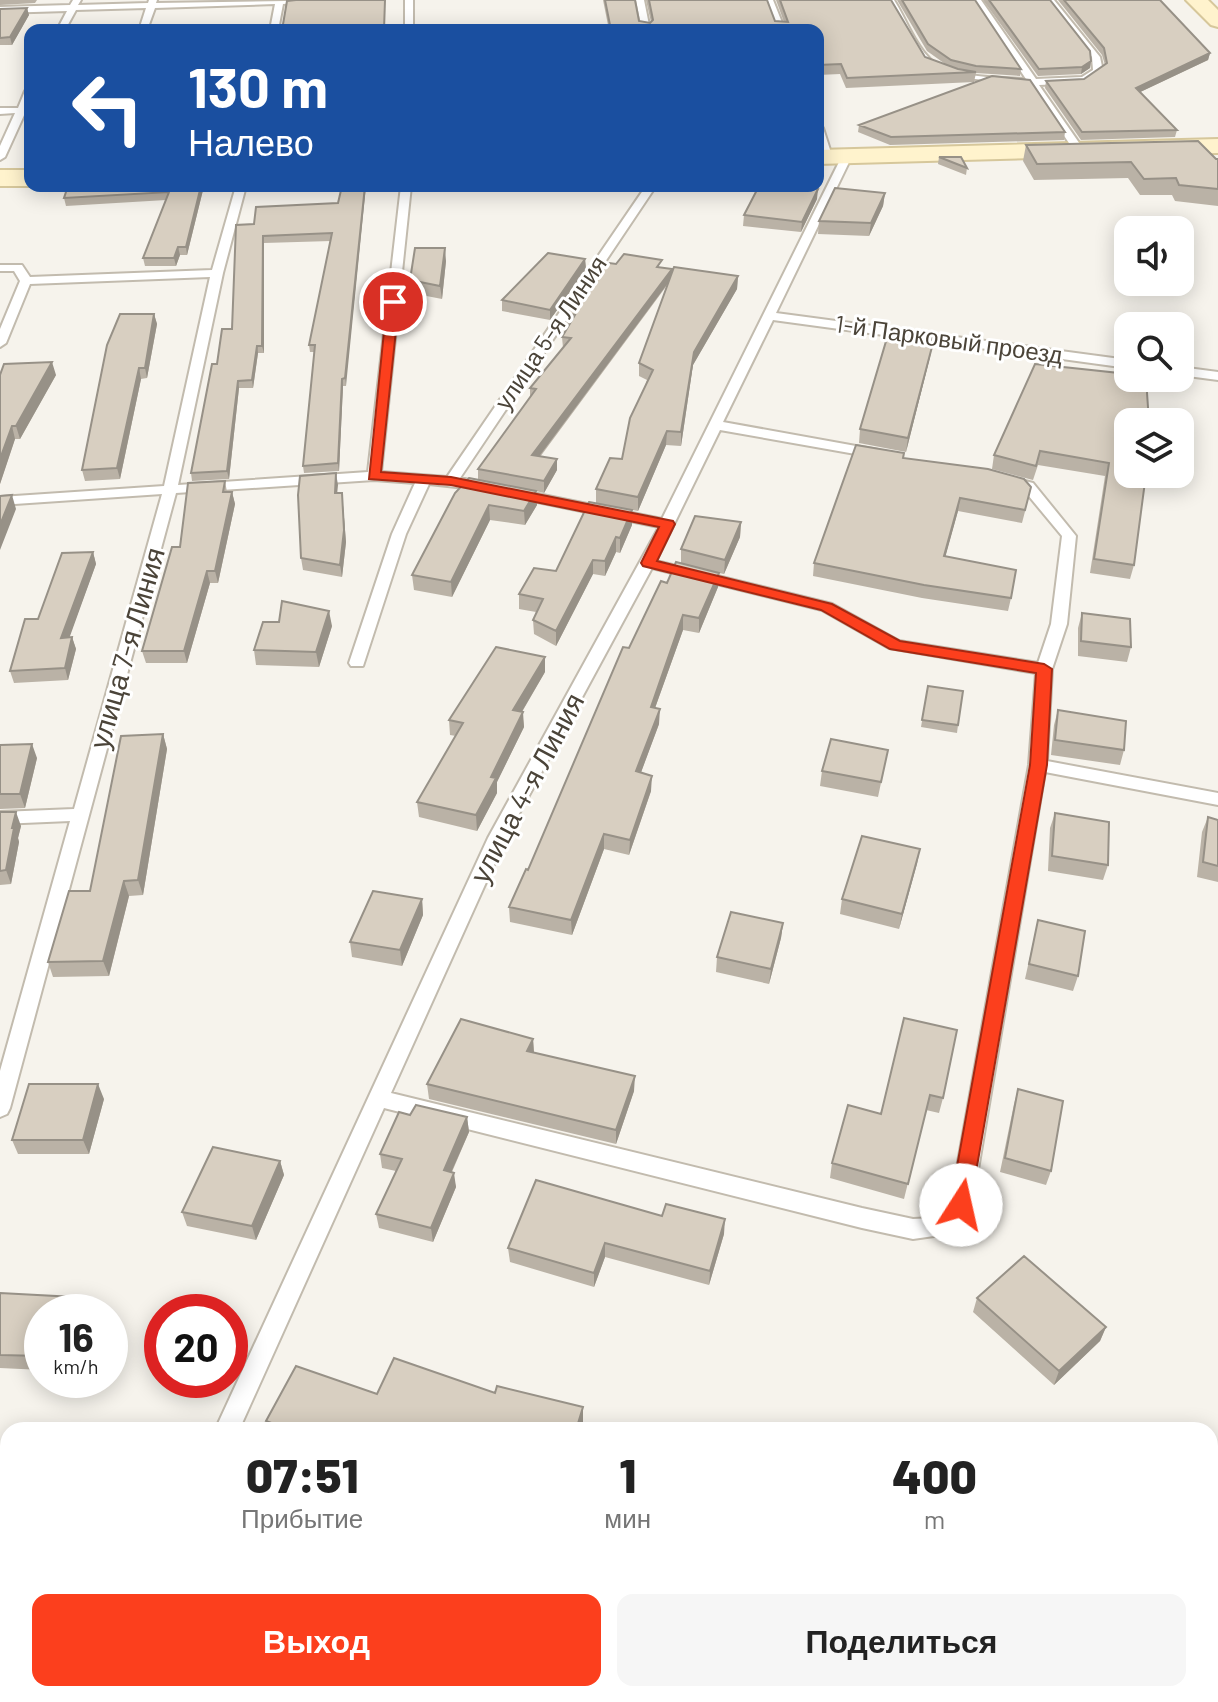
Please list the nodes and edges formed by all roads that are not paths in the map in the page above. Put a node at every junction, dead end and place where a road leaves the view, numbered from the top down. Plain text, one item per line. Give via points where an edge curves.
1 (343, 0) edge
2 (409, 0) edge
3 (640, 0) edge
4 (769, 0) edge
5 (890, 0) edge
6 (977, 0) edge
7 (1050, 0) edge
8 (1196, 0) edge
9 (280, 1) edge
10 (152, 3) edge
11 (75, 4) edge
12 (0, 10) edge
13 (1218, 21) edge
14 (64, 24) edge
15 (145, 24) edge
16 (275, 24) edge
17 (409, 24) edge
18 (645, 24) edge
19 (779, 24) edge
20 (1031, 82) junction
21 (24, 110) edge
22 (0, 111) edge
23 (24, 112) edge
24 (1218, 146) edge
25 (1079, 150) junction
26 (0, 157) edge
27 (831, 157) edge
28 (0, 178) edge
29 (24, 178) edge
30 (239, 192) edge
31 (405, 192) edge
32 (647, 192) edge
33 (817, 192) edge
34 (0, 268) edge
35 (217, 273) junction
36 (26, 281) junction
37 (769, 316) junction
38 (0, 343) edge
39 (1114, 362) edge
40 (1194, 373) edge
41 (1218, 376) edge
42 (716, 425) junction
43 (895, 457) edge
44 (374, 476) junction
45 (998, 478) edge
46 (424, 479) junction
47 (451, 481) junction
48 (170, 491) junction
49 (0, 501) edge
50 (667, 524) junction
51 (648, 563) junction
52 (357, 663) dead end
53 (1044, 669) junction
54 (1038, 765) junction
55 (1218, 799) edge
56 (80, 815) junction
57 (0, 818) edge
58 (378, 1098) junction
59 (0, 1108) edge
60 (231, 1422) edge

1 - 9 lane
2 - 17 lane
3 - 18 lane
4 - 19 lane
5 - 20 lane via 927,63 942,72
6 - 20 lane
7 - 20 lane via 1096,57 1098,71 1062,83
8 - 13 street
9 - 10 lane
9 - 16 lane
10 - 11 lane
10 - 15 lane
11 - 12 lane
11 - 14 lane
20 - 25 lane
21 - 22 lane
23 - 26 lane
24 - 25 street
25 - 27 street
28 - 29 street
30 - 35 lane, улица 7-я Линия
31 - 44 lane
32 - 47 lane, улица 5-я Линия
33 - 37 lane, улица 4-я Линия
34 - 36 lane via 18,267
35 - 36 lane
35 - 48 lane, улица 7-я Линия
36 - 38 lane
37 - 39 lane, 1-й Парковый проезд
37 - 42 lane, улица 4-я Линия
40 - 41 lane
42 - 43 lane
42 - 50 lane, улица 4-я Линия
44 - 46 lane
44 - 48 lane
45 - 53 lane via 1028,486 1069,536 1059,624
46 - 47 lane
46 - 52 lane via 399,534
47 - 50 lane
48 - 49 lane
48 - 56 lane, улица 7-я Линия
50 - 51 lane, улица 4-я Линия
51 - 53 lane via 827,607 895,645
51 - 58 lane, улица 4-я Линия via 497,838
53 - 54 lane
54 - 55 lane
54 - 58 lane via 961,1205 940,1227 913,1229
56 - 57 lane
56 - 59 lane, улица 7-я Линия
58 - 60 lane, улица 4-я Линия

